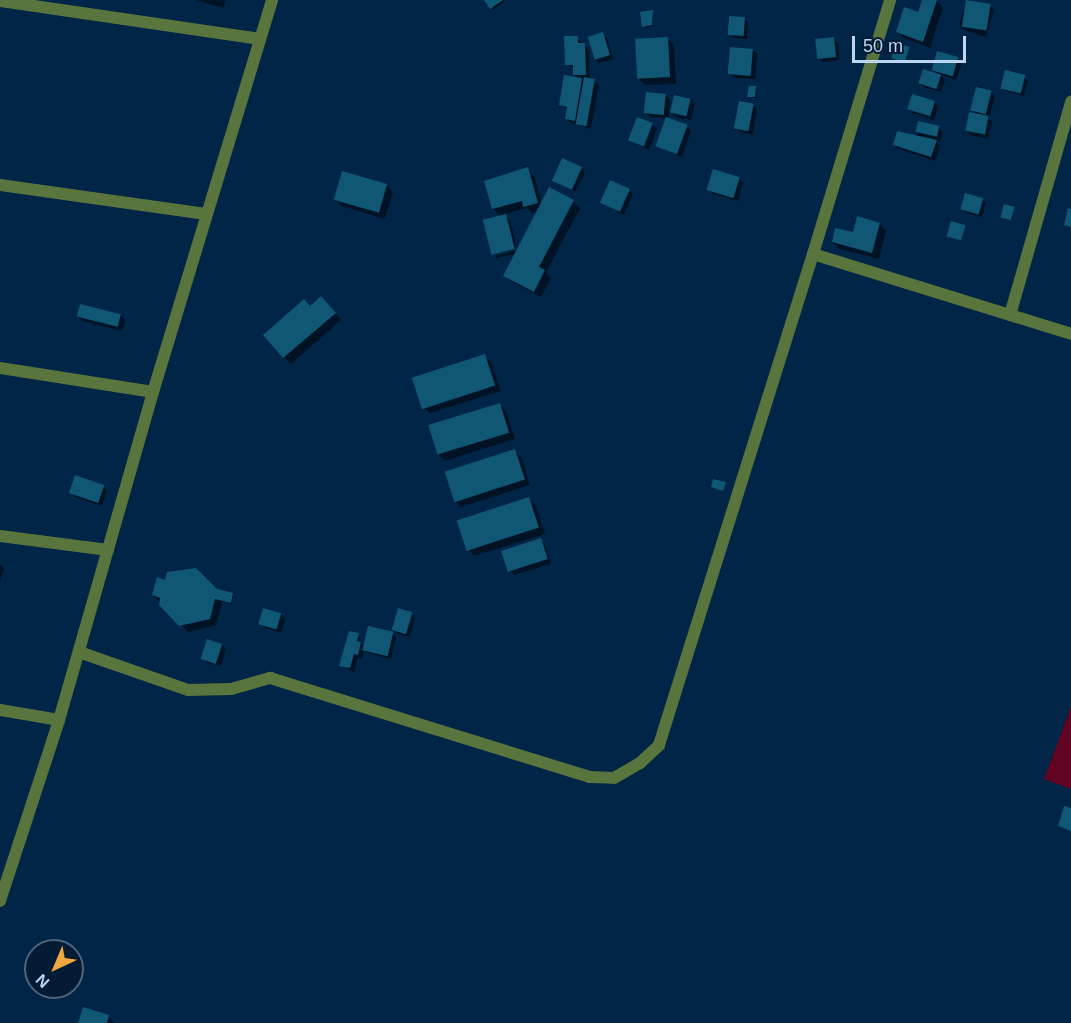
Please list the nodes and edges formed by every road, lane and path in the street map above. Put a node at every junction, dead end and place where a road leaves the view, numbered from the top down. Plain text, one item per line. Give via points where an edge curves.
1 (272, 0) edge
2 (890, 0) edge
3 (0, 1) edge
4 (259, 39) junction
5 (1071, 102) edge
6 (0, 185) edge
7 (206, 214) junction
8 (813, 254) junction
9 (1010, 315) junction
10 (1071, 334) edge
11 (0, 368) edge
12 (153, 392) junction
13 (0, 536) edge
14 (108, 550) junction
15 (79, 651) junction
16 (0, 710) edge
17 (59, 720) junction
18 (3, 881) edge
19 (0, 901) edge

1 - 4 street
2 - 8 street
3 - 4 street
4 - 7 street
5 - 9 street
6 - 7 street
7 - 12 street
8 - 9 street
8 - 15 street via 658,745 640,763 614,778 589,777 270,678 231,689 188,690
9 - 10 street
11 - 12 street
12 - 14 street
13 - 14 street
14 - 15 street
15 - 17 street
16 - 17 street
17 - 18 street
18 - 19 street

